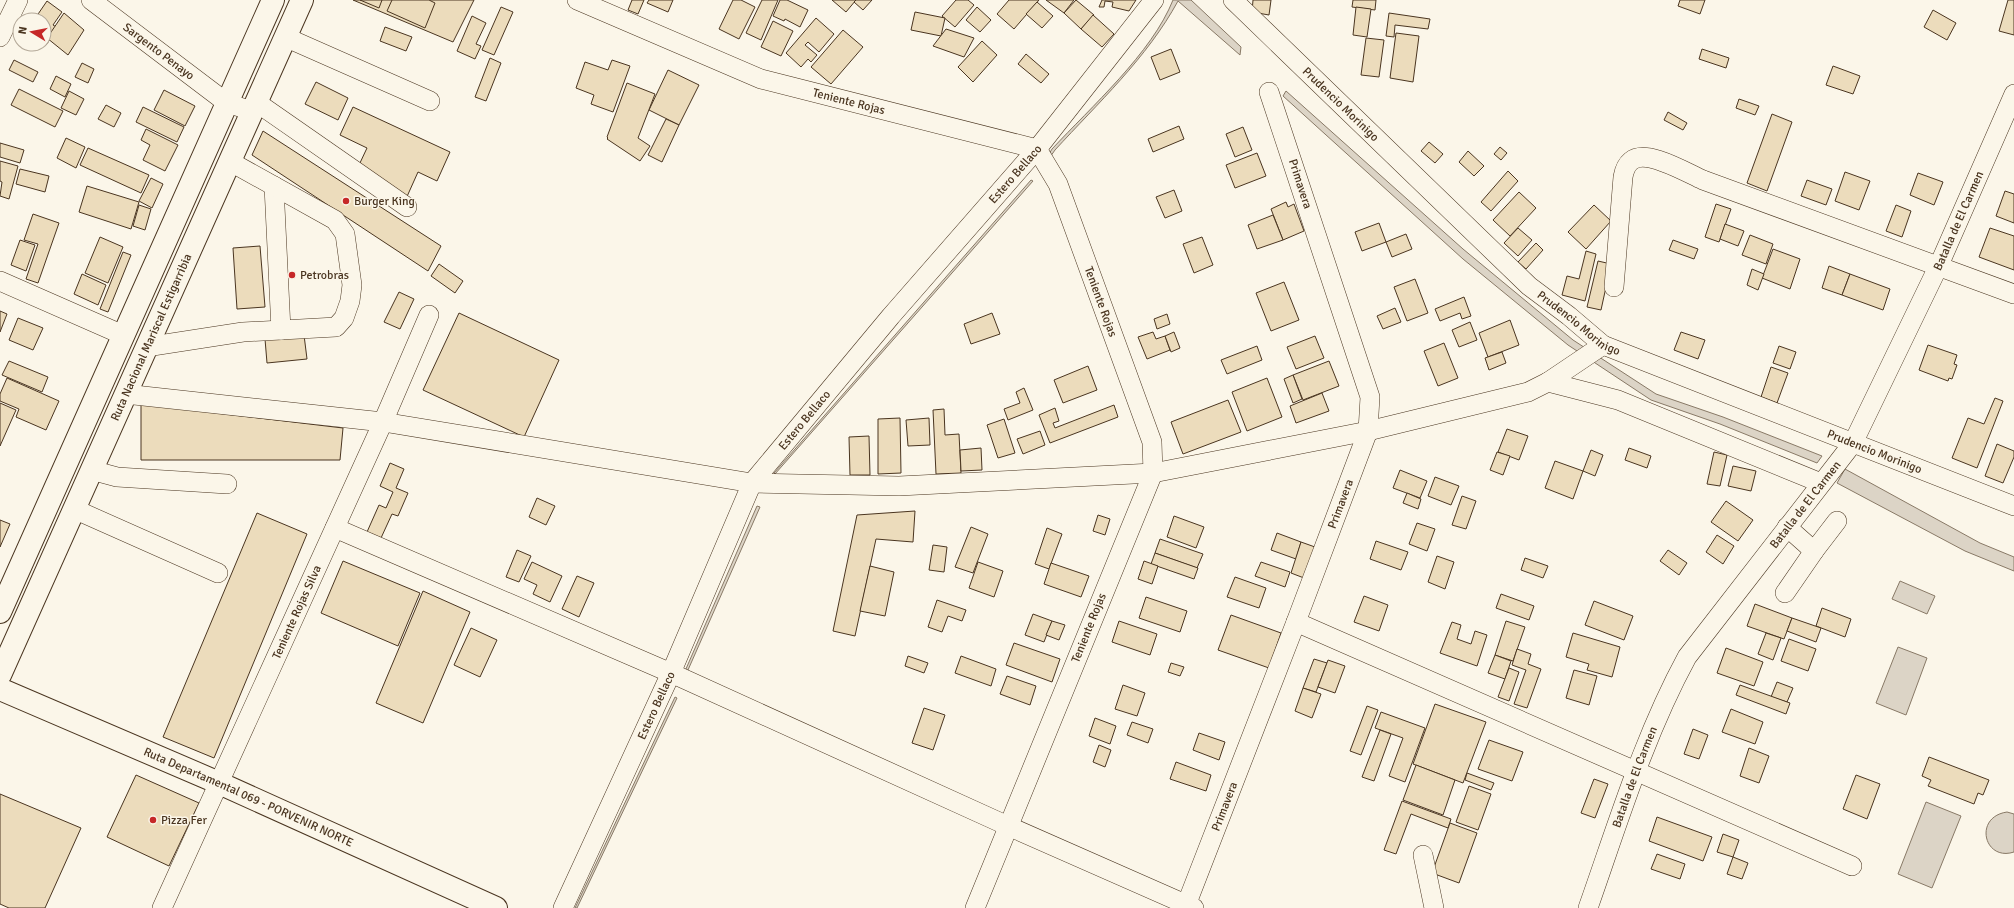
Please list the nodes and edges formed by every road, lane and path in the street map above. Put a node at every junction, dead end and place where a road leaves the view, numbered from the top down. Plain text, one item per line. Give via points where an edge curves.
1 (18, 0) edge
2 (91, 0) edge
3 (273, 0) edge
4 (302, 0) edge
5 (577, 0) edge
6 (1154, 0) edge
7 (1233, 0) edge
8 (0, 37) edge
9 (285, 37) junction
10 (1269, 92) dead end
11 (2014, 94) edge
12 (430, 101) dead end
13 (227, 103) junction
14 (254, 107) junction
15 (1037, 149) junction
16 (229, 161) junction
17 (274, 186) junction
18 (407, 207) dead end
19 (1938, 265) junction
20 (0, 281) edge
21 (1614, 287) dead end
22 (2014, 294) edge
23 (429, 315) dead end
24 (281, 330) junction
25 (123, 335) junction
26 (146, 347) junction
27 (1598, 348) junction
28 (1548, 382) junction
29 (125, 394) junction
30 (382, 422) junction
31 (1368, 431) junction
32 (1853, 443) junction
33 (91, 470) junction
34 (1153, 473) junction
35 (752, 483) junction
36 (1821, 483) junction
37 (227, 484) dead end
38 (2014, 506) edge
39 (74, 509) junction
40 (1837, 521) dead end
41 (1787, 526) junction
42 (335, 528) junction
43 (1814, 551) junction
44 (218, 573) dead end
45 (1785, 593) dead end
46 (0, 612) edge
47 (1296, 622) junction
48 (671, 674) junction
49 (0, 675) edge
50 (0, 689) edge
51 (1636, 770) junction
52 (219, 783) junction
53 (1008, 826) junction
54 (1423, 855) dead end
55 (1852, 866) dead end
56 (1188, 907) edge
57 (162, 908) edge
58 (496, 908) edge
59 (563, 908) edge
60 (975, 908) edge
61 (1434, 908) edge
62 (1588, 908) edge

1 - 8 street
2 - 13 street, Sargento Penayo
3 - 13 main road
4 - 9 main road, Ruta Nacional Mariscal Estigarribia
5 - 15 street, Teniente Rojas via 761,79
6 - 15 street, Estero Bellaco
7 - 27 street, Prudencio Morinigo via 1529,286 1569,316
9 - 12 street
9 - 14 main road, Ruta Nacional Mariscal Estigarribia
10 - 31 street, Primavera via 1370,396
11 - 19 street, Batalla de El Carmen
13 - 14 street, Sargento Penayo
13 - 25 main road
14 - 16 main road, Ruta Nacional Mariscal Estigarribia
14 - 18 street, Sargento Penayo
15 - 34 street, Teniente Rojas via 1058,184 1152,442
15 - 35 street, Estero Bellaco via 891,316
16 - 17 street
16 - 26 main road, Ruta Nacional Mariscal Estigarribia
17 - 24 street
17 - 24 street via 335,220 345,234 352,285 344,318 336,327
19 - 21 street via 1641,156 1631,160 1625,168 1623,177
19 - 22 street
19 - 32 street, Batalla de El Carmen
20 - 25 street
23 - 30 street, Teniente Rojas Silva
24 - 26 street via 243,332
25 - 46 main road
26 - 29 main road, Ruta Nacional Mariscal Estigarribia
27 - 28 street
27 - 32 street, Prudencio Morinigo
28 - 31 street via 1528,392
28 - 36 street via 1618,400
29 - 30 street
29 - 33 main road, Ruta Nacional Mariscal Estigarribia
30 - 35 street
30 - 42 street, Teniente Rojas Silva
31 - 34 street
31 - 47 street, Primavera
32 - 36 street, Batalla de El Carmen
32 - 38 street, Prudencio Morinigo
33 - 37 street via 117,477
33 - 39 main road, Ruta Nacional Mariscal Estigarribia
34 - 35 street via 899,486
34 - 53 street, Teniente Rojas
35 - 48 street, Estero Bellaco
36 - 41 street, Batalla de El Carmen
39 - 44 street
39 - 49 main road, Ruta Nacional Mariscal Estigarribia
40 - 43 street
41 - 43 street
41 - 51 street, Batalla de El Carmen via 1687,657 1667,694
42 - 48 street
42 - 52 street, Teniente Rojas Silva
43 - 45 street
47 - 51 street
47 - 56 street, Primavera
48 - 53 street
48 - 59 street, Estero Bellaco
50 - 52 main road, Ruta Departamental 069 - PORVENIR NORTE
51 - 55 street
51 - 62 street, Batalla de El Carmen
52 - 57 street, Teniente Rojas Silva
52 - 58 main road, Ruta Departamental 069 - PORVENIR NORTE
53 - 56 street
53 - 60 street, Teniente Rojas
54 - 61 street

